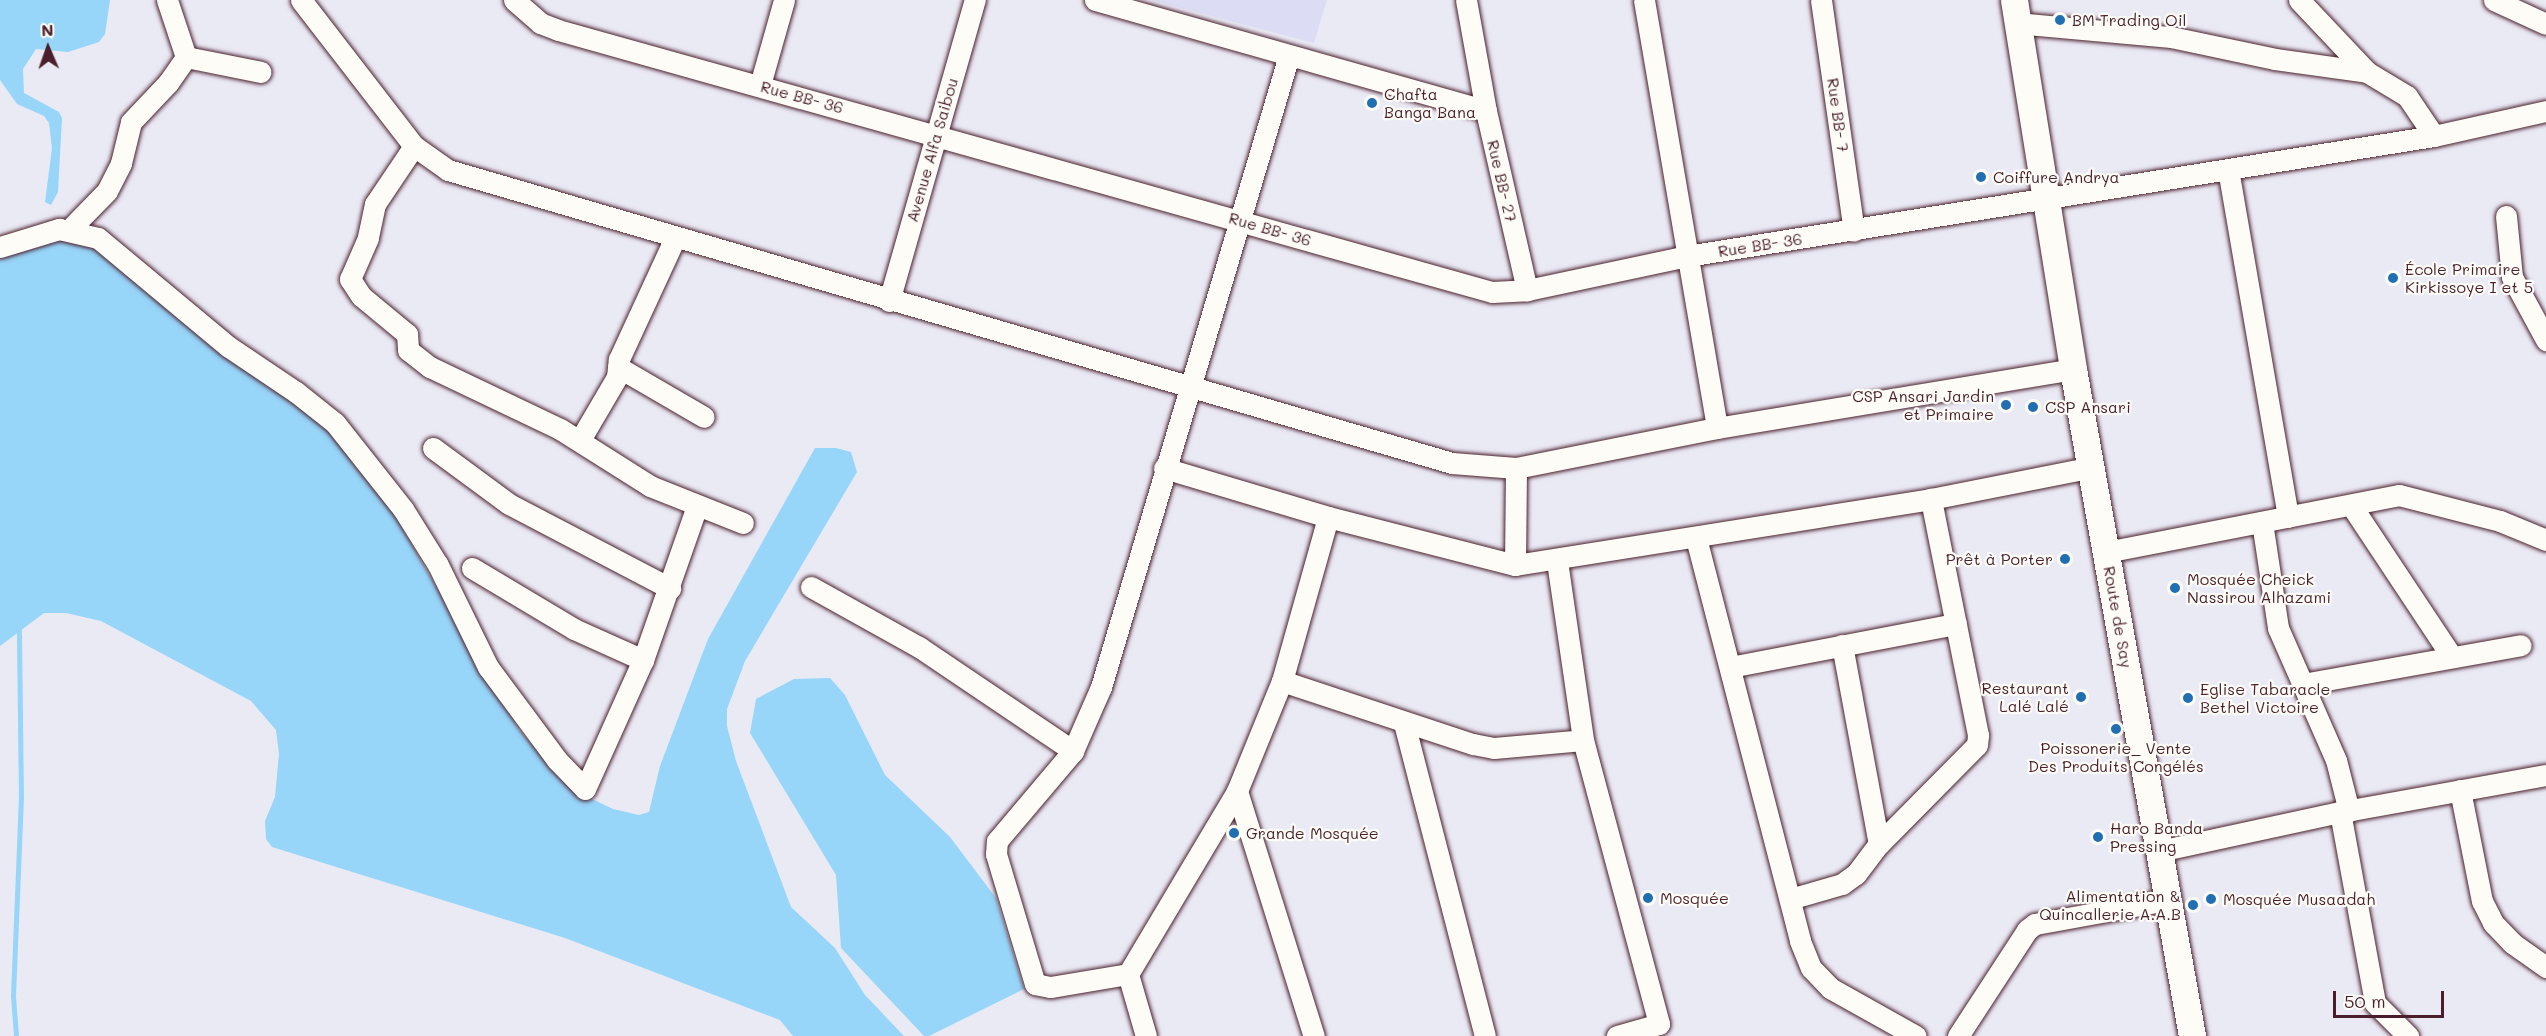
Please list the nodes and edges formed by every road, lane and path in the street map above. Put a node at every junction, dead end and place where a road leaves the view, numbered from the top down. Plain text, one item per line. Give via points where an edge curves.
1 (167, 0) edge
2 (301, 0) edge
3 (514, 0) edge
4 (784, 0) edge
5 (975, 0) edge
6 (1095, 0) edge
7 (1466, 0) edge
8 (1644, 0) edge
9 (1821, 0) edge
10 (2299, 0) edge
11 (2494, 0) edge
12 (2015, 12) edge
13 (2546, 24) edge
14 (1289, 55) junction
15 (186, 57) junction
16 (261, 72) dead end
17 (2367, 72) junction
18 (760, 85) junction
19 (1486, 111) junction
20 (2546, 111) edge
21 (937, 134) junction
22 (2434, 136) junction
23 (414, 146) junction
24 (2228, 169) junction
25 (2045, 198) junction
26 (2506, 216) dead end
27 (1240, 220) junction
28 (69, 230) junction
29 (1854, 231) junction
30 (675, 238) junction
31 (0, 247) edge
32 (1687, 256) junction
33 (1527, 290) junction
34 (889, 301) junction
35 (2546, 340) edge
36 (618, 367) junction
37 (2073, 369) junction
38 (1187, 387) junction
39 (704, 417) dead end
40 (1717, 428) junction
41 (580, 440) junction
42 (433, 448) dead end
43 (2092, 467) junction
44 (1164, 468) junction
45 (1516, 468) junction
46 (1931, 499) junction
47 (2351, 505) junction
48 (697, 506) junction
49 (1328, 517) junction
50 (2288, 517) junction
51 (2262, 522) junction
52 (743, 523) dead end
53 (1696, 538) junction
54 (2546, 540) edge
55 (2106, 552) junction
56 (1557, 561) junction
57 (1515, 565) junction
58 (472, 568) dead end
59 (811, 587) dead end
60 (670, 588) junction
61 (1956, 624) junction
62 (1842, 645) junction
63 (2521, 645) dead end
64 (2452, 657) junction
65 (643, 660) junction
66 (1730, 667) junction
67 (1282, 681) junction
68 (2303, 684) junction
69 (1404, 723) junction
70 (1583, 740) junction
71 (1073, 751) junction
72 (2546, 775) edge
73 (1237, 790) junction
74 (2460, 790) junction
75 (2345, 812) junction
76 (1879, 844) junction
77 (2159, 851) junction
78 (1790, 899) junction
79 (2167, 900) junction
80 (2546, 967) edge
81 (1128, 974) junction
82 (1661, 1030) edge
83 (1146, 1036) edge
84 (1314, 1036) edge
85 (1485, 1036) edge
86 (1617, 1036) edge
87 (1916, 1036) edge
88 (1958, 1036) edge
89 (2192, 1036) edge
90 (2408, 1036) edge

1 - 15 street
2 - 23 street
3 - 18 street, Rue BB- 36 via 540,23 558,30
4 - 18 street
5 - 21 street, Avenue Alfa Saibou
6 - 14 street
7 - 19 street, Rue BB- 27
8 - 32 street
9 - 29 street, Rue BB- 7
10 - 17 street
11 - 13 street
12 - 17 street
12 - 25 main road, Route de Say
14 - 19 street
14 - 27 street
15 - 16 street
15 - 28 street via 168,83 131,122 121,163 107,191
17 - 22 street via 2407,96
18 - 21 street, Rue BB- 36
19 - 33 street, Rue BB- 27
20 - 22 street, Rue BB- 36
21 - 27 street, Rue BB- 36
21 - 34 street, Avenue Alfa Saibou
22 - 24 street, Rue BB- 36
23 - 30 street via 448,171 467,178
23 - 41 street via 377,199 351,283 407,334 408,350 415,358
24 - 25 street, Rue BB- 36
24 - 50 street
25 - 29 street, Rue BB- 36
25 - 37 main road, Route de Say
26 - 35 street via 2512,277
27 - 33 street, Rue BB- 36 via 1473,288 1492,292
27 - 38 street
28 - 31 street via 47,231
28 - 65 street via 98,238 229,347 296,392 348,438 415,528 488,668 556,760 585,789
29 - 32 street, Rue BB- 36
30 - 34 street
30 - 36 street
32 - 33 street, Rue BB- 36
32 - 40 street
34 - 38 street
36 - 39 street
36 - 41 street
37 - 40 street
37 - 43 main road, Route de Say
38 - 44 street
38 - 45 street via 1452,463
40 - 45 street
41 - 48 street via 650,486
42 - 60 street via 510,504
43 - 46 street
43 - 55 main road, Route de Say
44 - 49 street
44 - 71 street via 1101,687
45 - 57 street
46 - 53 street
46 - 61 street
47 - 50 street
47 - 54 street via 2399,495 2500,521
47 - 64 street
48 - 52 street
48 - 60 street
49 - 57 street
49 - 67 street
50 - 51 street
51 - 55 street
51 - 68 street via 2278,628
53 - 56 street
53 - 66 street
55 - 77 main road, Route de Say
56 - 57 street
56 - 70 street
58 - 65 street via 574,629
59 - 71 street via 919,647
60 - 65 street
61 - 62 street
61 - 76 street via 1977,745
62 - 66 street
62 - 76 street
63 - 64 street
64 - 68 street
66 - 78 street
67 - 69 street
67 - 73 street
68 - 75 street via 2336,760
69 - 70 street via 1494,748
69 - 85 street
70 - 82 street
71 - 81 street via 1037,797 1003,830 996,854 1035,984 1050,987
72 - 74 street
73 - 81 street
73 - 84 street
74 - 75 street
74 - 80 street via 2482,901 2493,923 2512,943
75 - 77 street
75 - 90 street via 2375,1003
76 - 78 street via 1856,874 1842,884
77 - 79 main road, Route de Say
78 - 87 street via 1811,968 1838,993
79 - 88 street via 2036,924 2027,930
79 - 89 main road, Route de Say
81 - 83 street
82 - 86 street

